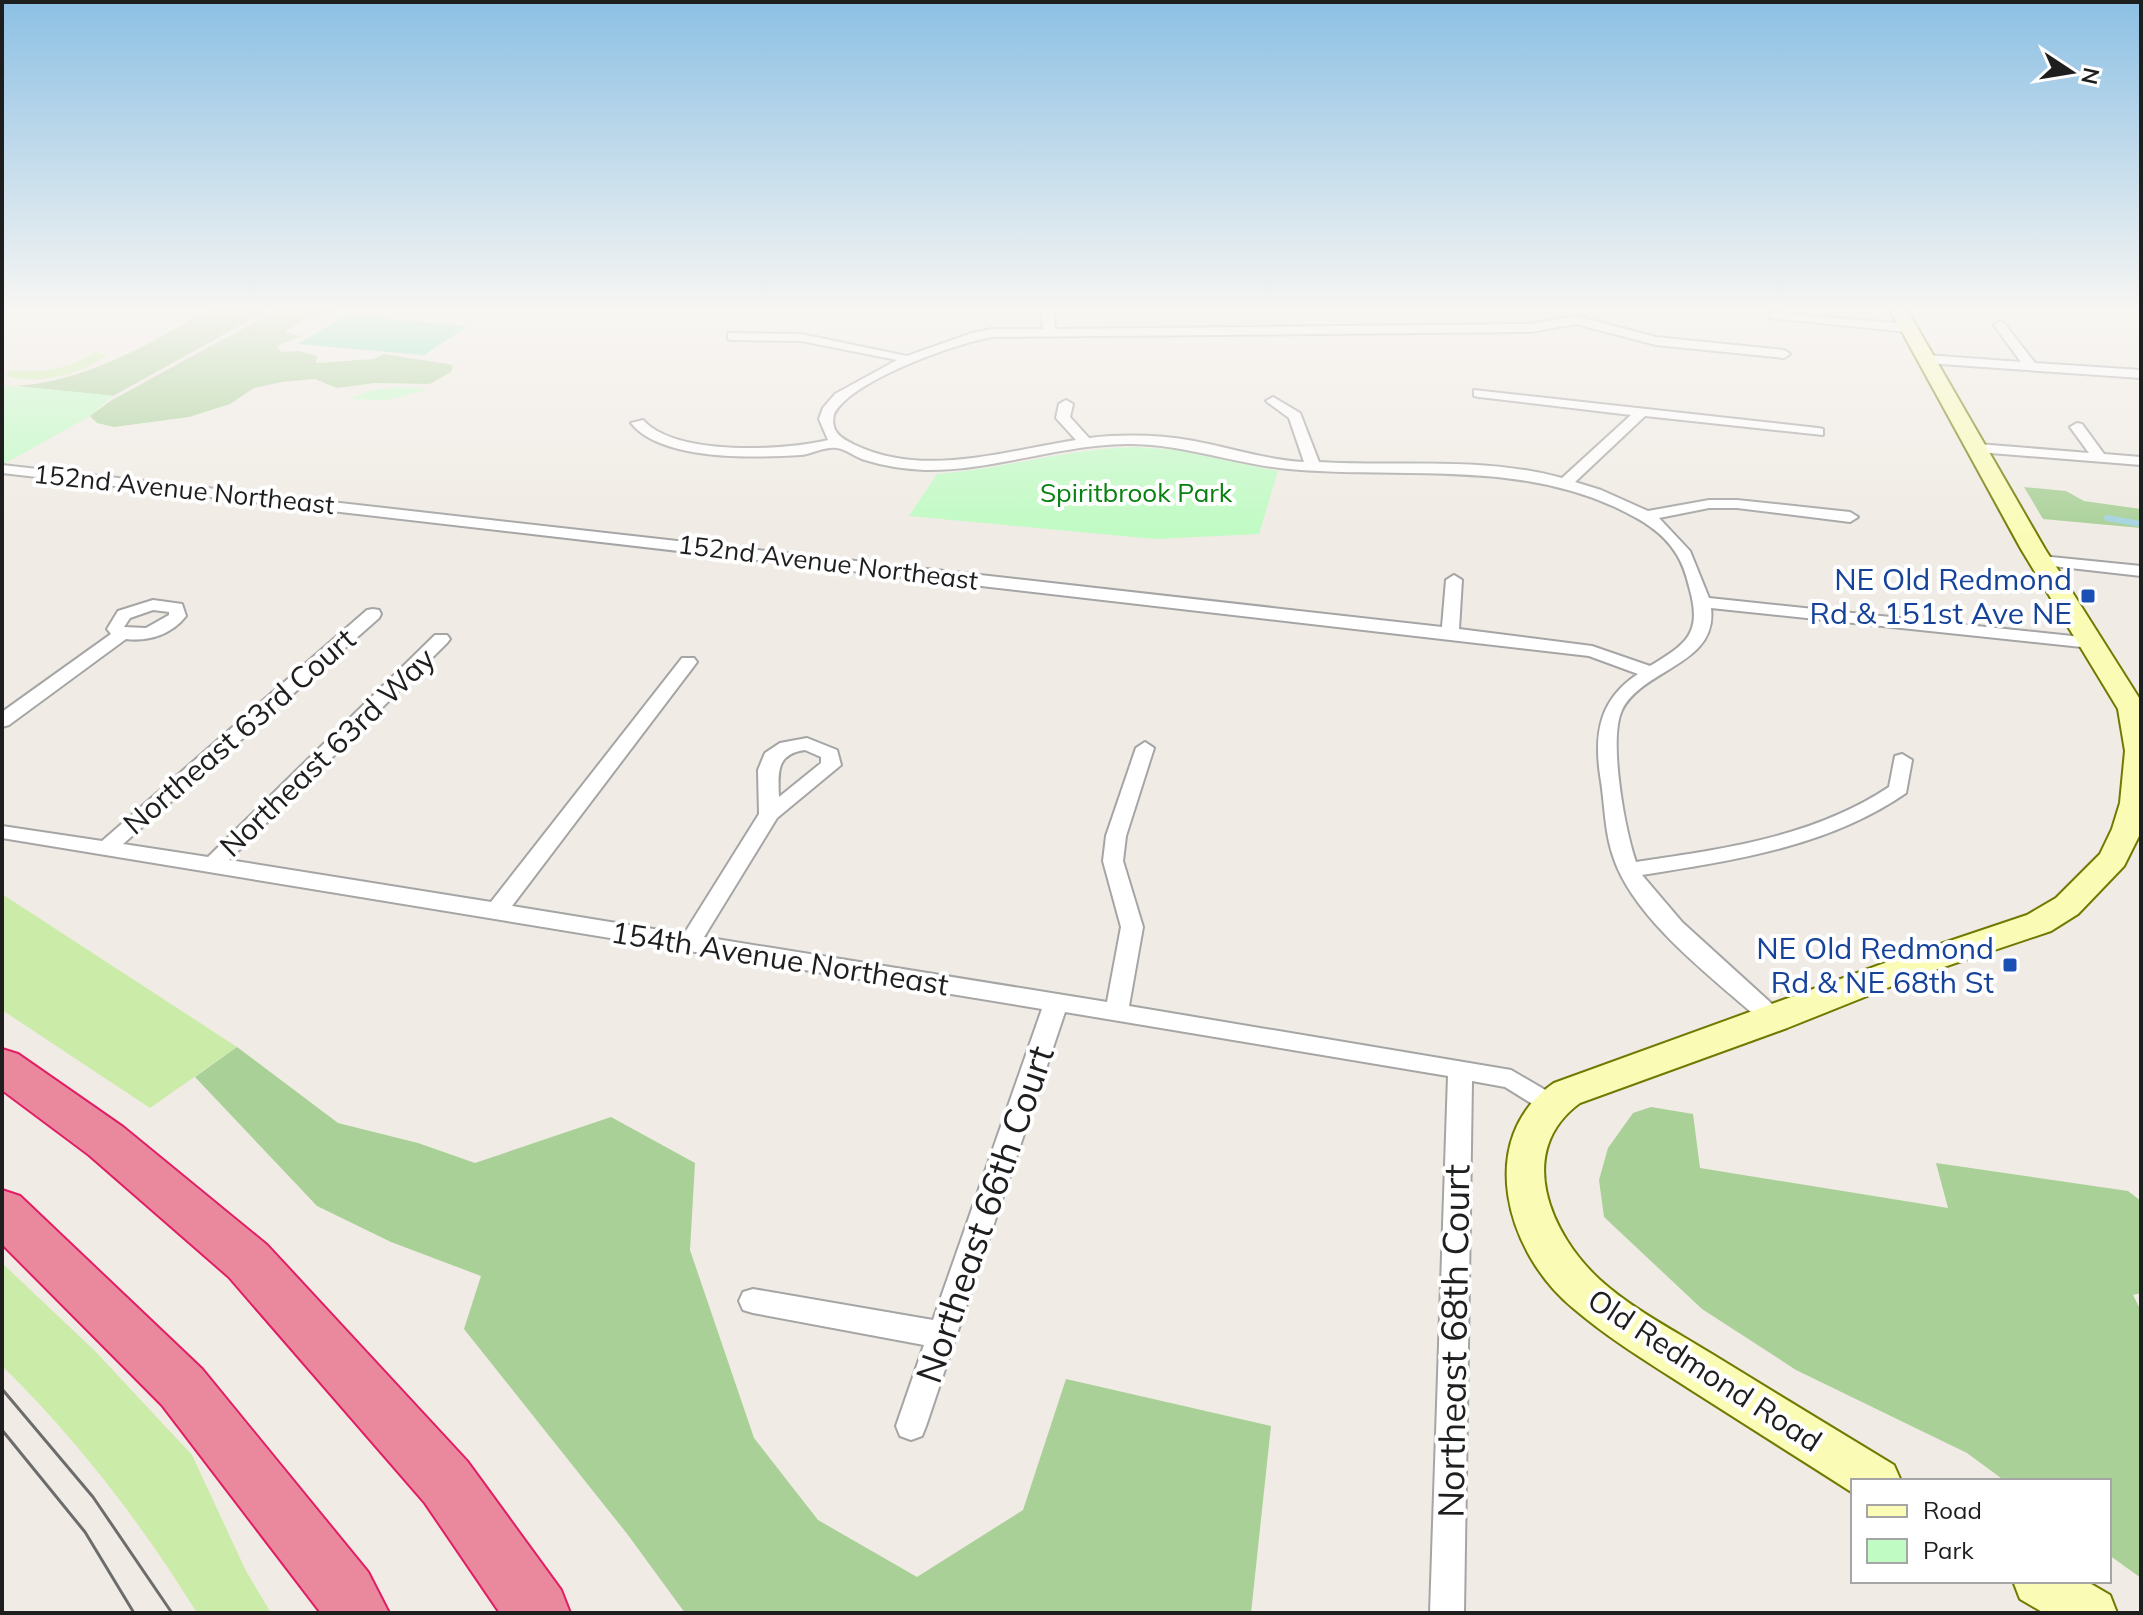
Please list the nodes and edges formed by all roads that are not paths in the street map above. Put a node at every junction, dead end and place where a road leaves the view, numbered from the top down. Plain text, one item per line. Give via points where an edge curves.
1 (863, 383) edge
2 (1940, 383) edge
3 (1479, 393) dead end
4 (1273, 401) dead end
5 (1066, 404) dead end
6 (1642, 412) junction
7 (638, 423) dead end
8 (2077, 427) dead end
9 (1818, 432) dead end
10 (837, 443) junction
11 (1086, 443) junction
12 (1978, 448) junction
13 (2100, 458) junction
14 (2141, 461) edge
15 (1313, 466) junction
16 (2, 469) edge
17 (1566, 482) junction
18 (1646, 516) junction
19 (1850, 517) dead end
20 (2041, 561) junction
21 (2141, 571) edge
22 (1454, 580) dead end
23 (1701, 602) junction
24 (373, 614) dead end
25 (123, 633) dead end
26 (1450, 633) junction
27 (441, 639) dead end
28 (2091, 643) junction
29 (688, 662) dead end
30 (1649, 672) junction
31 (2136, 709) edge
32 (2, 721) edge
33 (1145, 748) dead end
34 (1902, 760) dead end
35 (769, 814) dead end
36 (2, 832) edge
37 (106, 848) junction
38 (213, 864) junction
39 (1629, 870) junction
40 (496, 911) junction
41 (689, 943) junction
42 (1056, 1003) junction
43 (1116, 1013) junction
44 (1774, 1019) junction
45 (2, 1066) edge
46 (1460, 1069) junction
47 (1550, 1105) junction
48 (2, 1211) edge
49 (753, 1301) dead end
50 (942, 1335) junction
51 (911, 1426) dead end
52 (1874, 1479) edge
53 (2041, 1583) edge
54 (357, 1613) edge
55 (538, 1613) edge
56 (1447, 1613) edge
57 (2092, 1613) edge

1 - 10 street via 829,406 824,423
2 - 12 main road, Old Redmond Road
3 - 6 street
4 - 15 street via 1295,416
5 - 11 street via 1063,418
6 - 9 street
6 - 17 street
7 - 10 street via 651,437 723,449 779,452
8 - 13 street
10 - 11 street via 885,461 941,466
11 - 15 street via 1170,442 1259,461
12 - 13 street
12 - 20 main road, Old Redmond Road
13 - 14 street
15 - 17 street via 1484,468
16 - 26 street, 152nd Avenue Northeast
17 - 18 street
18 - 19 street via 1737,504
18 - 23 street via 1692,563
20 - 21 street
20 - 28 main road, Old Redmond Road
22 - 26 street
23 - 28 street
23 - 30 street via 1699,636
24 - 37 street, Northeast 63rd Court
25 - 32 street
26 - 30 street, 152nd Avenue Northeast via 1592,651
27 - 38 street, Northeast 63rd Way
28 - 31 main road, Old Redmond Road
29 - 40 street
30 - 39 street via 1624,694 1608,718 1605,742
31 - 44 main road, Old Redmond Road via 2139,751 2127,829 2113,859 2067,906 2013,933 1892,972
33 - 43 street via 1113,861 1132,940
34 - 39 street via 1899,789 1855,816 1715,857
35 - 41 street
36 - 37 street, 154th Avenue Northeast
37 - 38 street, 154th Avenue Northeast
38 - 40 street, 154th Avenue Northeast
39 - 44 street via 1650,901
40 - 41 street, 154th Avenue Northeast
41 - 42 street, 154th Avenue Northeast
42 - 43 street, 154th Avenue Northeast
42 - 50 street, Northeast 66th Court
43 - 46 street, 154th Avenue Northeast
44 - 47 main road, Old Redmond Road via 1587,1083
45 - 55 highway via 106,1141 248,1261 446,1482
46 - 47 street, 154th Avenue Northeast via 1511,1079
46 - 56 street, Northeast 68th Court
47 - 52 main road, Old Redmond Road via 1526,1147 1524,1168 1533,1218 1560,1266 1609,1313
48 - 54 highway via 182,1387
49 - 50 street
50 - 51 street, Northeast 66th Court
53 - 57 main road

